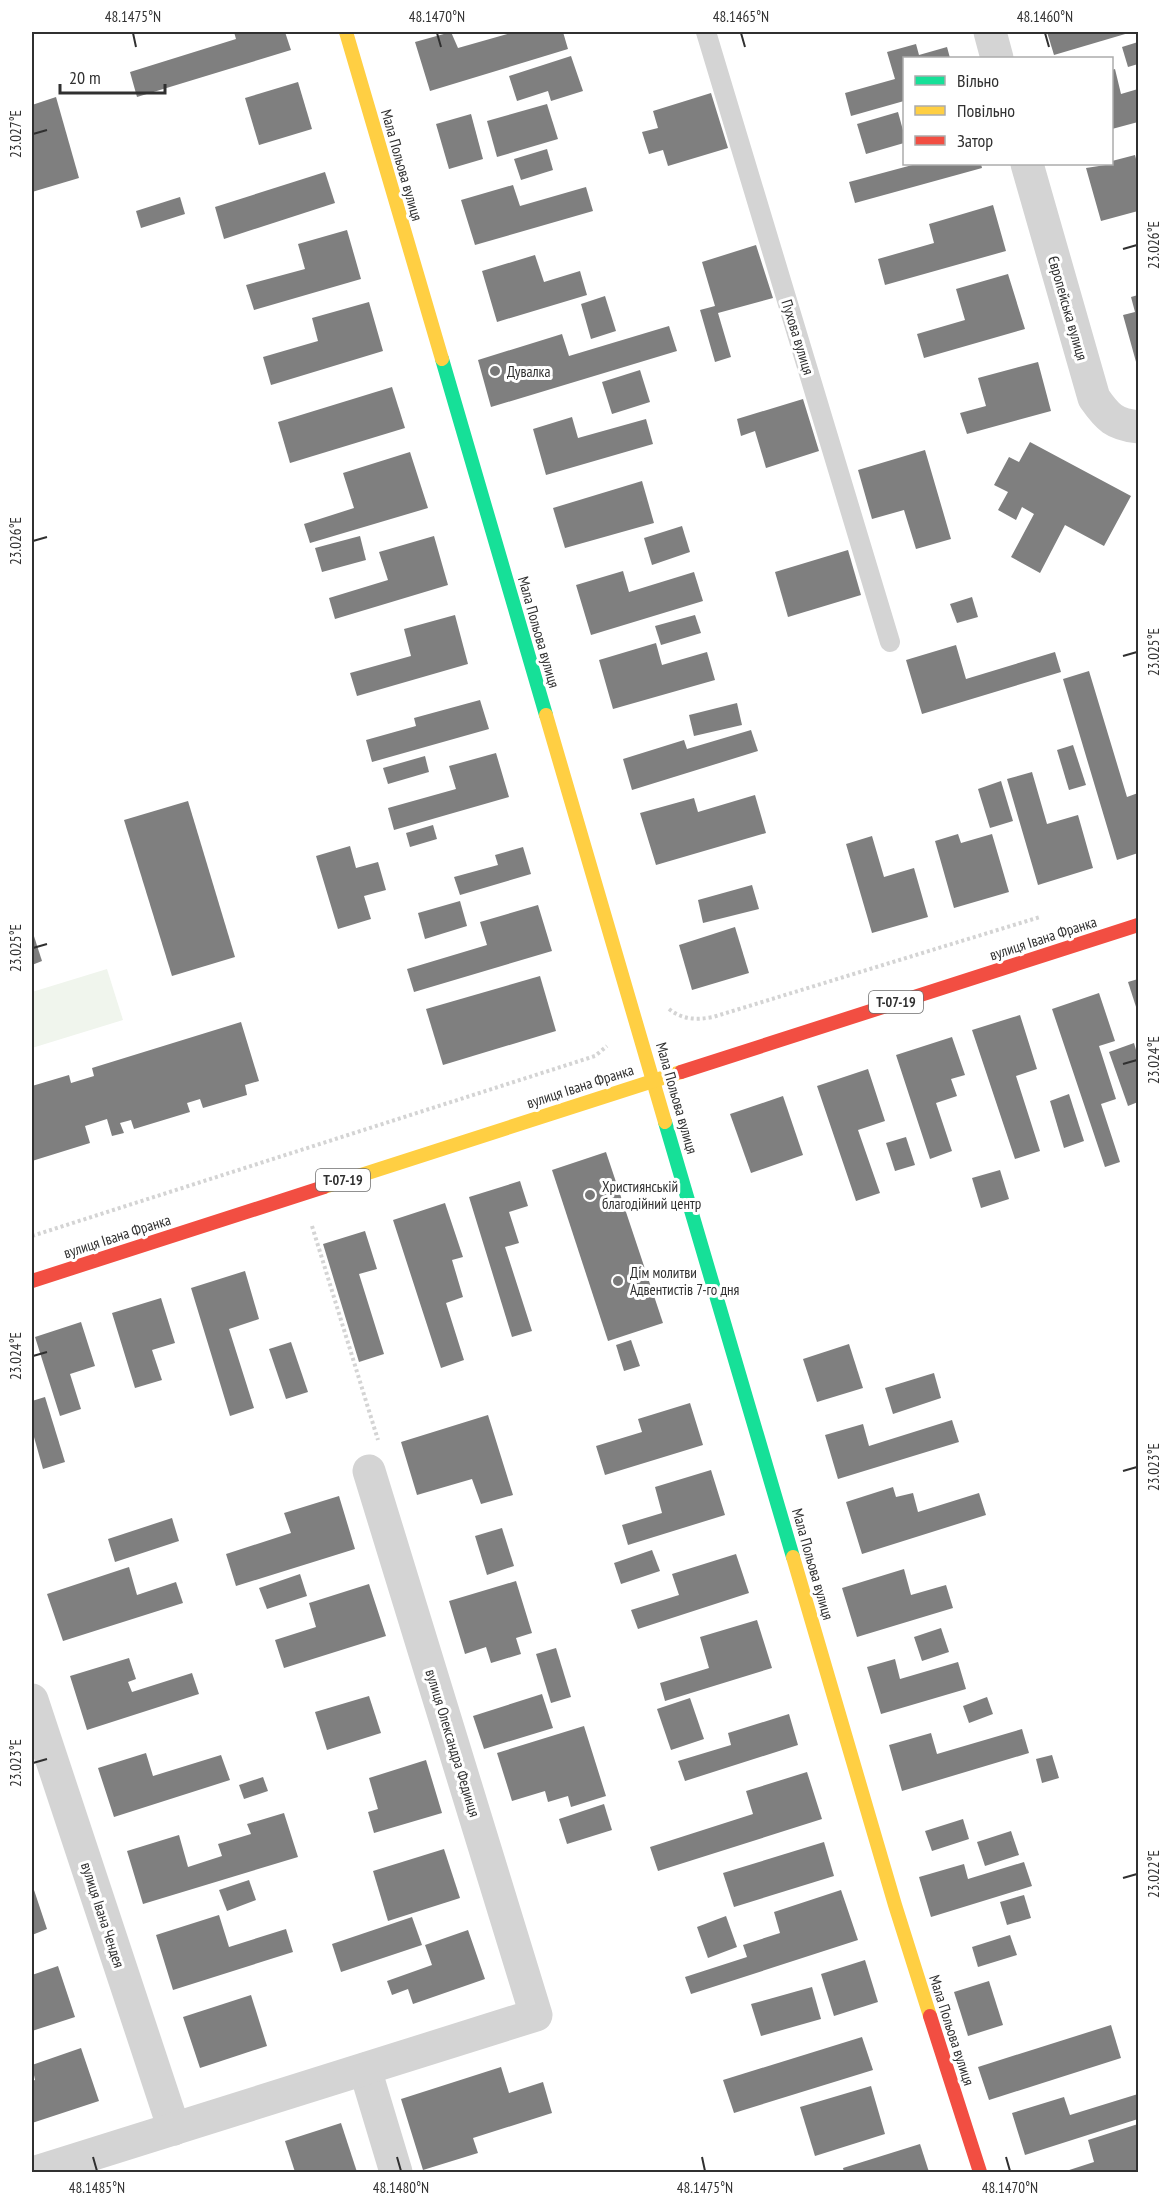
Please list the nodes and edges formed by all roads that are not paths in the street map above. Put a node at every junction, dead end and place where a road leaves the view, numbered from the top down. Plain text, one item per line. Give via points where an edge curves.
1 (346, 32) edge
2 (706, 32) edge
3 (990, 32) edge
4 (998, 57) edge
5 (1027, 165) edge
6 (1138, 427) edge
7 (890, 642) dead end
8 (1138, 925) edge
9 (654, 1080) junction
10 (32, 1281) edge
11 (369, 1471) road end
12 (32, 1700) edge
13 (365, 2069) junction
14 (174, 2129) junction
15 (36, 2172) edge
16 (396, 2172) edge
17 (980, 2172) edge

1 - 9 street, Мала Польова вулиця
2 - 7 lane, Пухова вулиця
3 - 4 street
5 - 6 street, Європейська вулиця via 1094,398 1105,414 1120,425
8 - 9 street, вулиця Івана Франка / Т-07-19
9 - 10 street, вулиця Івана Франка / Т-07-19
9 - 17 street, Мала Польова вулиця via 895,1905
11 - 13 street, вулиця Олександра Фединця via 536,2015
12 - 14 street, вулиця Івана Чендея
13 - 14 street
13 - 16 street
14 - 15 street

